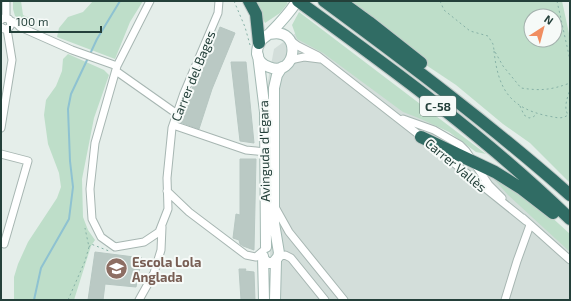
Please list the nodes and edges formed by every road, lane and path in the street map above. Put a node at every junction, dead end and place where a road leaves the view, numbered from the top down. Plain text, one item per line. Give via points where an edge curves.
1 (6, 1) edge
2 (150, 1) edge
3 (219, 1) edge
4 (234, 1) edge
5 (249, 1) edge
6 (298, 1) edge
7 (324, 1) edge
8 (340, 1) edge
9 (440, 1) edge
10 (557, 1) edge
11 (289, 12) junction
12 (5, 26) edge
13 (270, 34) junction
14 (287, 38) junction
15 (254, 44) junction
16 (494, 50) junction
17 (258, 55) junction
18 (290, 60) junction
19 (570, 60) edge
20 (326, 62) junction
21 (282, 67) junction
22 (116, 68) junction
23 (570, 83) edge
24 (570, 88) edge
25 (520, 106) junction
26 (466, 107) junction
27 (387, 109) junction
28 (177, 114) junction
29 (538, 114) junction
30 (173, 125) junction
31 (1, 128) edge
32 (421, 137) junction
33 (265, 152) junction
34 (1, 154) edge
35 (474, 162) junction
36 (167, 191) junction
37 (570, 195) edge
38 (274, 203) junction
39 (570, 219) edge
40 (162, 223) junction
41 (528, 223) junction
42 (570, 226) edge
43 (85, 228) dead end
44 (1, 243) edge
45 (89, 247) junction
46 (113, 250) junction
47 (269, 256) junction
48 (248, 257) junction
49 (570, 260) edge
50 (264, 275) junction
51 (68, 300) edge
52 (139, 300) edge
53 (264, 300) edge
54 (275, 300) edge
55 (325, 300) edge
56 (344, 300) edge
57 (505, 300) edge

1 - 12 street
2 - 22 street
3 - 28 street, Carrer del Bages via 218,13
4 - 15 path
5 - 15 highway via 256,14
6 - 11 street
6 - 39 highway, C-58 via 453,118 521,174
7 - 26 highway, C-58
8 - 26 highway via 429,70
9 - 16 path via 444,10 470,31 488,36
10 - 19 path
11 - 13 street
11 - 14 street via 284,29
12 - 22 street via 18,24
12 - 31 street via 12,60
13 - 14 street via 279,33
13 - 15 street
14 - 18 street via 293,49
14 - 20 street, Carrer Vallès
15 - 17 street
16 - 23 path via 521,88 550,90
16 - 25 path via 496,70 501,82 514,103
17 - 21 street via 260,61 270,68
17 - 33 street, Avinguda d'Egara via 265,112
18 - 20 street, Carrer Vallès via 310,57
18 - 21 street
20 - 27 street, Carrer Vallès
21 - 38 street, Avinguda d'Egara via 274,88
22 - 28 street
22 - 46 street via 95,143 90,189 92,219 101,237
24 - 29 path via 565,106 568,115 557,118
25 - 29 path
25 - 29 path via 524,115 529,118
26 - 37 highway, C-58
27 - 32 street, Carrer Vallès
27 - 35 street, Carrer Vallès via 406,120 448,137 463,148
28 - 30 street, Carrer del Bages
30 - 33 street via 246,150
30 - 36 street, Carrer del Bages
32 - 35 highway
32 - 41 street, Carrer Vallès
33 - 47 street, Avinguda d'Egara
34 - 44 street via 28,161 4,244
35 - 41 street, Carrer Vallès via 489,185
35 - 42 highway via 522,189
36 - 40 street, Carrer del Bages via 168,209
36 - 48 street via 189,212
38 - 47 street, Avinguda d'Egara via 274,232
38 - 56 street via 289,232
40 - 46 street, Carrer del Bages via 159,232 144,242
40 - 52 street, Carrer del Bages via 161,250 154,273
41 - 49 street, Carrer Vallès
41 - 57 street
43 - 45 path
45 - 46 path via 91,244
45 - 51 path
47 - 48 street
47 - 48 street
47 - 50 street, Avinguda d'Egara
47 - 54 street, Avinguda d'Egara
47 - 55 street via 285,255 290,258
48 - 50 street
50 - 53 street, Avinguda d'Egara

